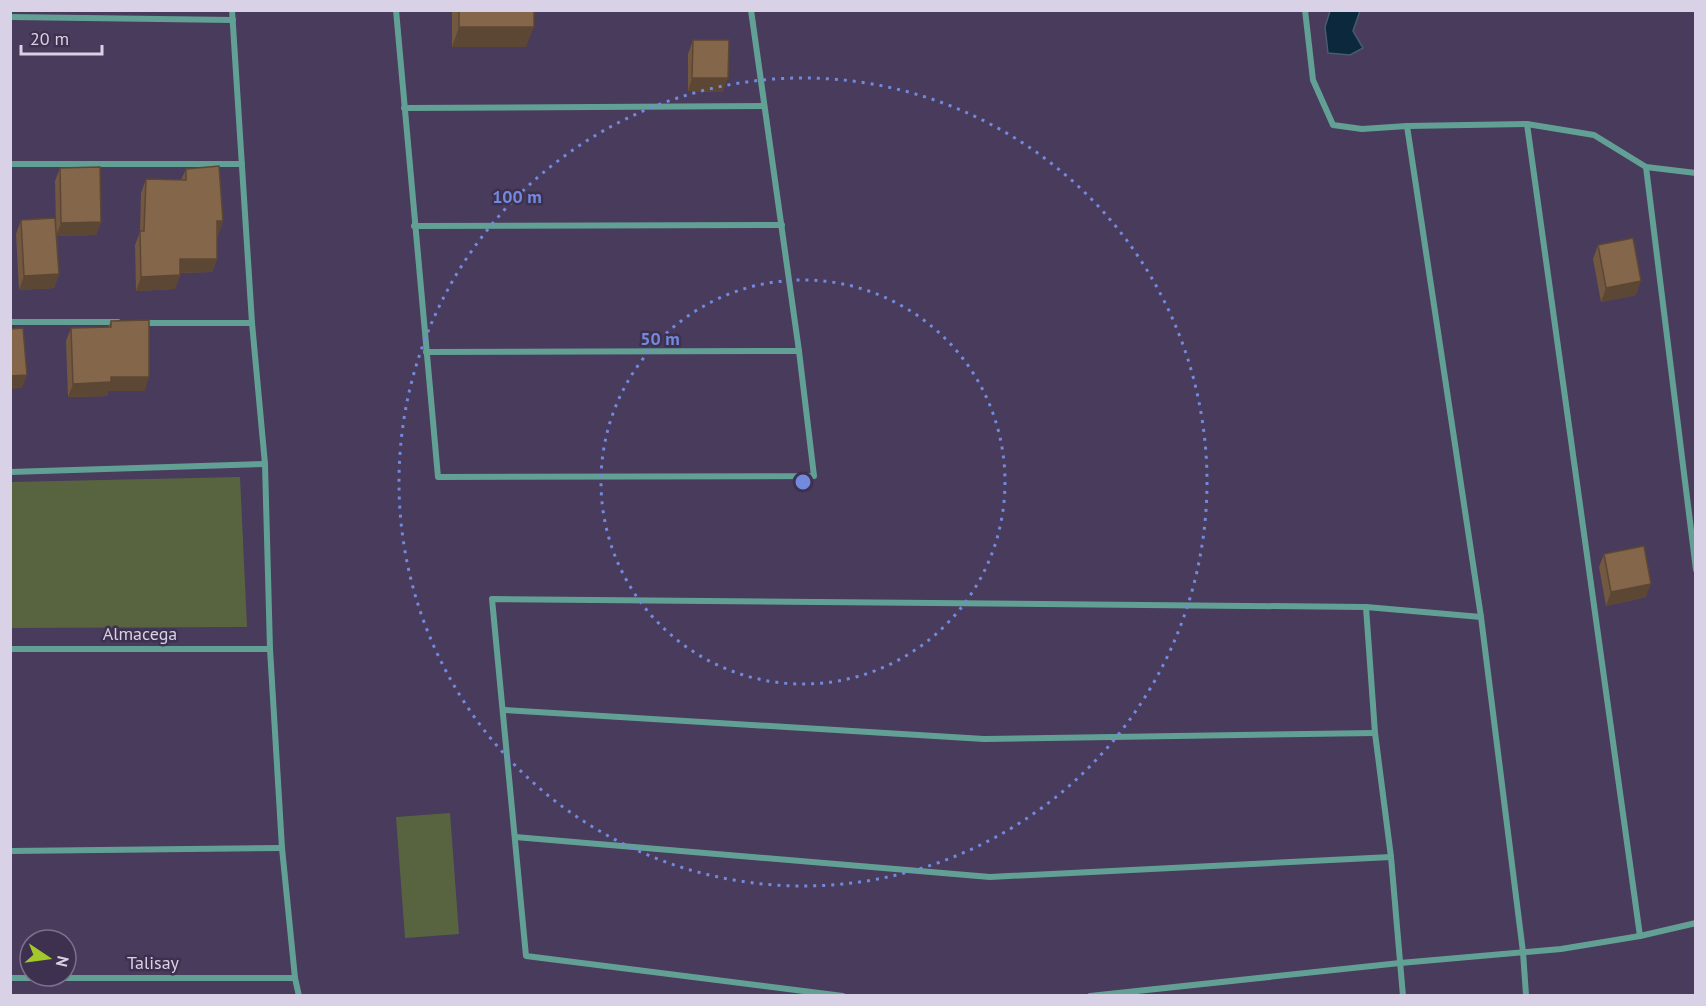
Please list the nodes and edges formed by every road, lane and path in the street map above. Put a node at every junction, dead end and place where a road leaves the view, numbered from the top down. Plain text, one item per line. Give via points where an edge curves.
1 (232, 10) edge
2 (396, 10) edge
3 (751, 10) edge
4 (1305, 10) edge
5 (10, 17) edge
6 (233, 20) junction
7 (764, 106) junction
8 (404, 108) junction
9 (1527, 124) junction
10 (1407, 126) junction
11 (10, 164) edge
12 (242, 164) junction
13 (1646, 167) junction
14 (1695, 173) edge
15 (782, 225) junction
16 (414, 226) junction
17 (10, 322) edge
18 (126, 322) edge
19 (137, 323) edge
20 (252, 323) junction
21 (800, 351) junction
22 (426, 352) junction
23 (265, 464) junction
24 (10, 472) edge
25 (1695, 570) edge
26 (1366, 608) junction
27 (1481, 617) junction
28 (10, 649) edge
29 (270, 649) junction
30 (504, 710) junction
31 (1375, 733) junction
32 (515, 837) junction
33 (282, 848) junction
34 (10, 851) edge
35 (1391, 857) junction
36 (1695, 923) edge
37 (1640, 936) junction
38 (1522, 952) junction
39 (1400, 963) junction
40 (10, 978) edge
41 (296, 978) junction
42 (1526, 995) edge
43 (299, 996) edge
44 (843, 996) edge
45 (1090, 996) edge
46 (1403, 996) edge

1 - 6 street
2 - 8 street
3 - 7 street
4 - 10 street via 1313,80 1333,125 1362,129
5 - 6 street
6 - 12 street
7 - 8 street
7 - 15 street
8 - 16 street
9 - 10 street
9 - 13 street via 1594,135
9 - 37 street
10 - 27 street
11 - 12 street
12 - 20 street
13 - 14 street
13 - 25 street
15 - 16 street
15 - 21 street
16 - 22 street
17 - 18 street
19 - 20 street
20 - 23 street
21 - 22 street
21 - 22 street via 814,476 438,477
23 - 24 street
23 - 29 street
26 - 27 street
26 - 30 street via 492,599
26 - 31 street
27 - 38 street
28 - 29 street, Almacega
29 - 33 street
30 - 31 street via 984,739
30 - 32 street
31 - 35 street
32 - 35 street via 990,877
32 - 44 street via 526,956
33 - 34 street
33 - 41 street
35 - 39 street
36 - 37 street
37 - 38 street
38 - 39 street
38 - 42 street
39 - 45 street
39 - 46 street
40 - 41 street, Talisay
41 - 43 street

